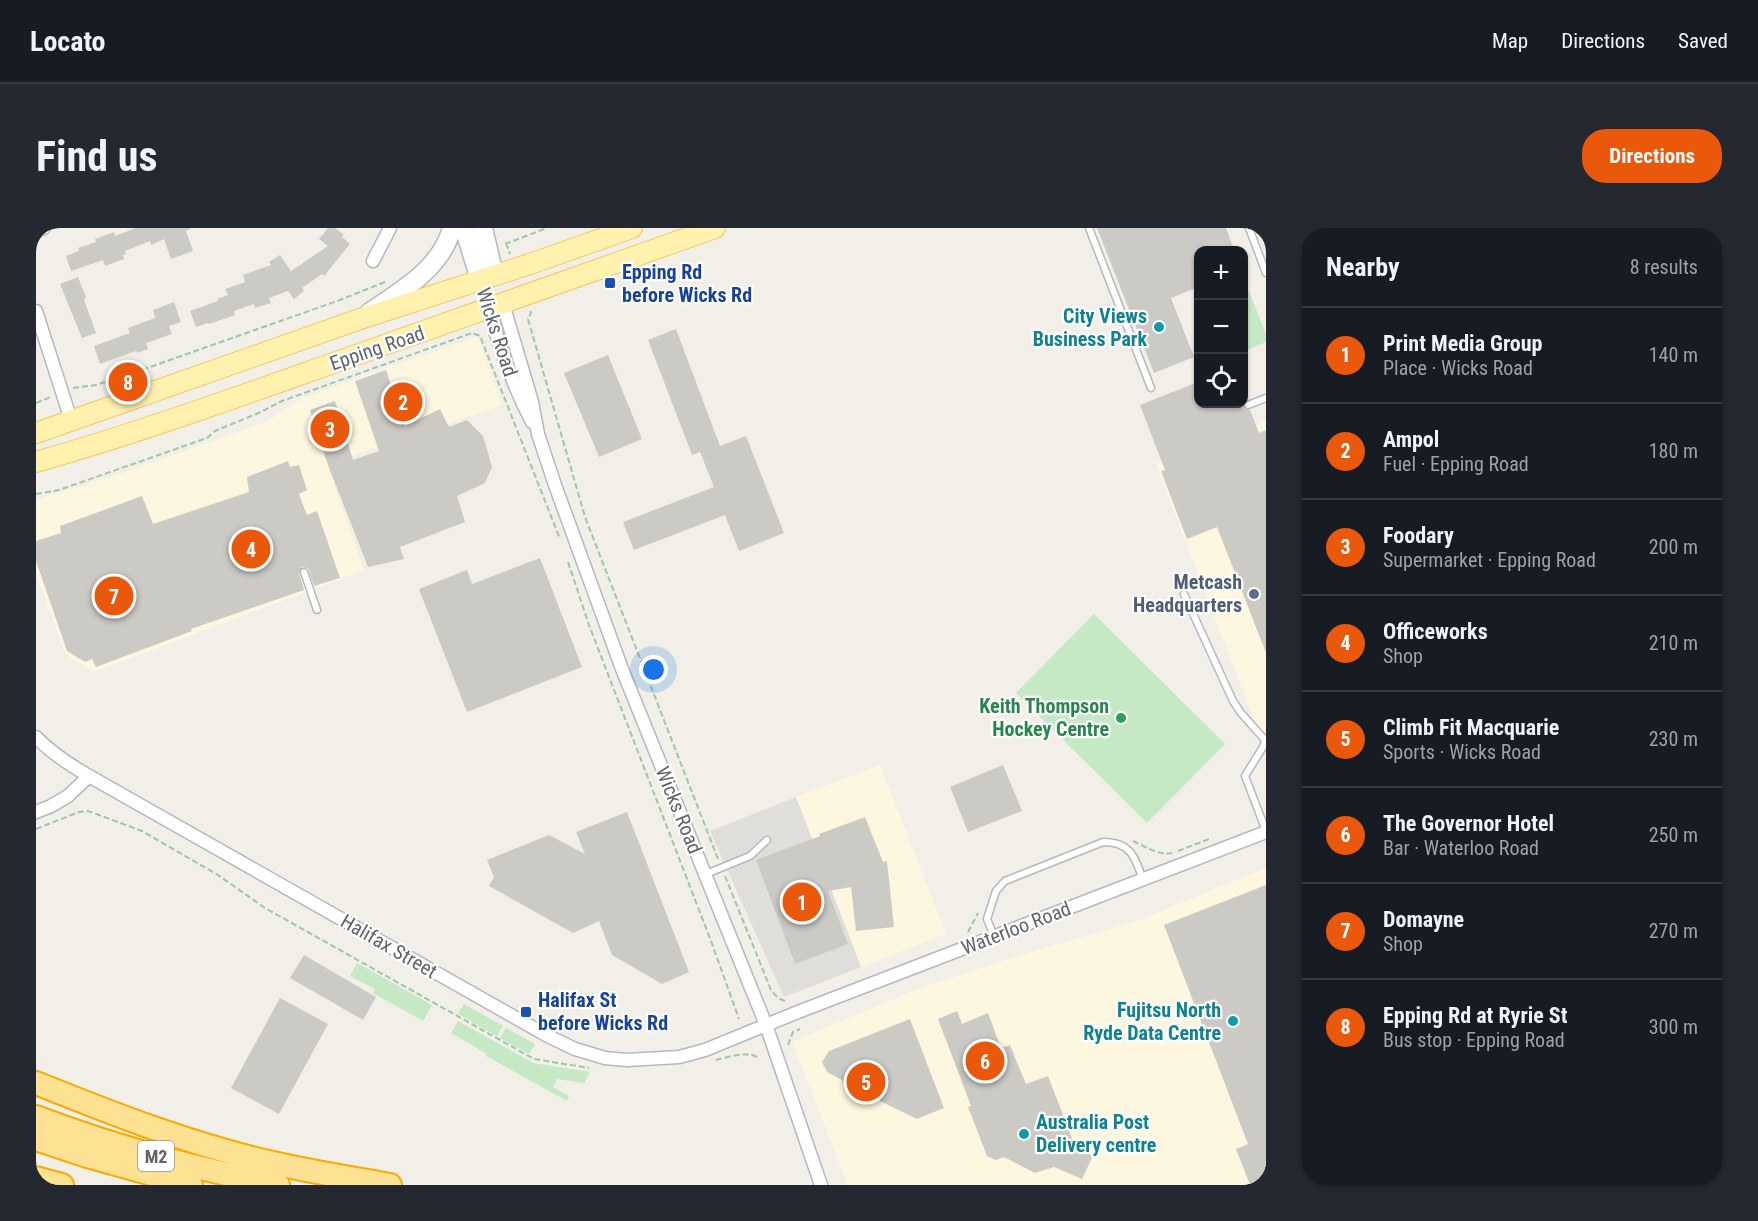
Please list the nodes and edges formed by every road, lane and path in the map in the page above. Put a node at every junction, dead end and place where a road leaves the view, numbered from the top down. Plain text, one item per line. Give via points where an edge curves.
1 (44, 228) edge
2 (390, 228) edge
3 (452, 228) edge
4 (464, 228) edge
5 (483, 228) edge
6 (547, 228) edge
7 (632, 228) edge
8 (715, 228) edge
9 (1089, 228) edge
10 (1249, 228) edge
11 (36, 231) edge
12 (373, 261) dead end
13 (515, 268) junction
14 (1266, 273) edge
15 (487, 277) junction
16 (387, 281) dead end
17 (524, 295) junction
18 (495, 306) junction
19 (36, 311) edge
20 (360, 319) junction
21 (1151, 388) dead end
22 (63, 392) junction
23 (1266, 398) edge
24 (1248, 405) dead end
25 (71, 420) junction
26 (36, 433) edge
27 (36, 462) edge
28 (36, 494) edge
29 (563, 547) dead end
30 (567, 557) dead end
31 (304, 572) dead end
32 (1184, 594) dead end
33 (317, 610) dead end
34 (36, 736) edge
35 (89, 776) junction
36 (36, 812) edge
37 (79, 812) dead end
38 (36, 829) edge
39 (1266, 831) edge
40 (1218, 836) dead end
41 (1130, 839) dead end
42 (767, 840) dead end
43 (722, 868) junction
44 (705, 874) junction
45 (1143, 879) junction
46 (980, 908) dead end
47 (968, 933) dead end
48 (994, 937) junction
49 (790, 1002) dead end
50 (739, 1019) dead end
51 (766, 1025) junction
52 (800, 1029) dead end
53 (788, 1045) dead end
54 (36, 1083) edge
55 (36, 1117) edge
56 (36, 1138) edge
57 (36, 1178) edge
58 (62, 1185) edge
59 (191, 1185) edge
60 (278, 1185) edge
61 (390, 1185) edge
62 (821, 1185) edge

1 - 11 street
2 - 12 street
3 - 20 main road via 443,249 428,268
4 - 15 main road, Wicks Road
5 - 15 main road, Wicks Road
6 - 13 path via 506,243
7 - 13 main road, Epping Road
8 - 17 main road, Epping Road
9 - 21 lane
10 - 14 lane
13 - 15 main road, Epping Road
15 - 18 main road, Wicks Road
15 - 20 main road, Epping Road
16 - 22 path via 133,373
17 - 18 main road, Epping Road
17 - 43 path via 585,517
18 - 27 main road, Epping Road via 151,427
18 - 44 street, Wicks Road via 532,402 555,485 616,653
19 - 22 street
20 - 25 main road, Epping Road
22 - 25 street
23 - 24 lane
25 - 26 main road, Epping Road
28 - 29 path, Wicks Road via 59,490 207,438 282,400 472,333 480,336
30 - 50 path, Wicks Road via 589,626
31 - 33 lane
32 - 39 lane via 1233,701 1265,740 1245,776
34 - 35 street, Halifax Street via 44,746
35 - 36 street via 68,796
35 - 51 street, Halifax Street via 575,1049 627,1060 679,1057
37 - 38 path
39 - 45 street, Waterloo Road
40 - 41 path via 1171,854
42 - 43 lane via 750,856
43 - 44 lane
43 - 49 path via 771,990
44 - 51 street, Wicks Road
45 - 48 street, Waterloo Road
45 - 48 lane via 1133,854 1115,842 1103,842 1005,881 996,891 987,919
46 - 47 path
48 - 51 street, Waterloo Road
51 - 62 street, Wicks Road
52 - 53 path via 793,1032
54 - 61 highway via 178,1137 272,1163
55 - 60 highway, M2 via 166,1159
56 - 59 highway, M2
57 - 58 highway

